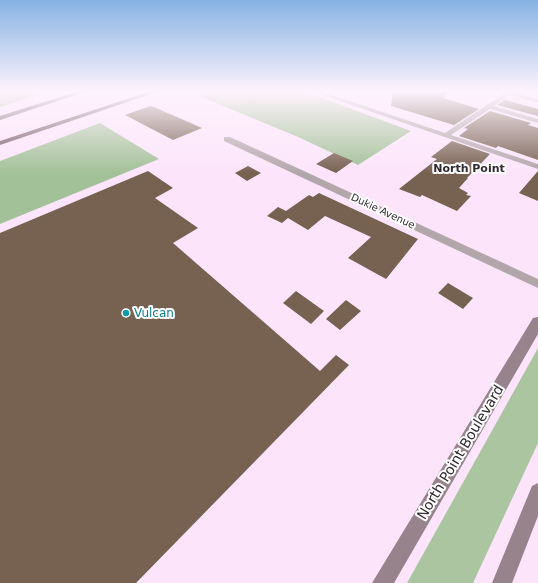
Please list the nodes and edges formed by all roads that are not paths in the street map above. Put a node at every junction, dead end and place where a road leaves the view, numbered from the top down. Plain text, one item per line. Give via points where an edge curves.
1 (57, 118) edge
2 (76, 118) edge
3 (393, 118) edge
4 (473, 118) edge
5 (445, 136) junction
6 (0, 138) edge
7 (227, 138) dead end
8 (0, 144) edge
9 (538, 168) edge
10 (538, 284) edge
11 (538, 322) edge
12 (538, 492) edge
13 (382, 583) edge
14 (502, 583) edge

1 - 6 highway
2 - 8 highway
3 - 5 street
4 - 5 street
5 - 9 street
7 - 10 street, Dukie Avenue
11 - 13 main road, North Point Boulevard
12 - 14 main road

